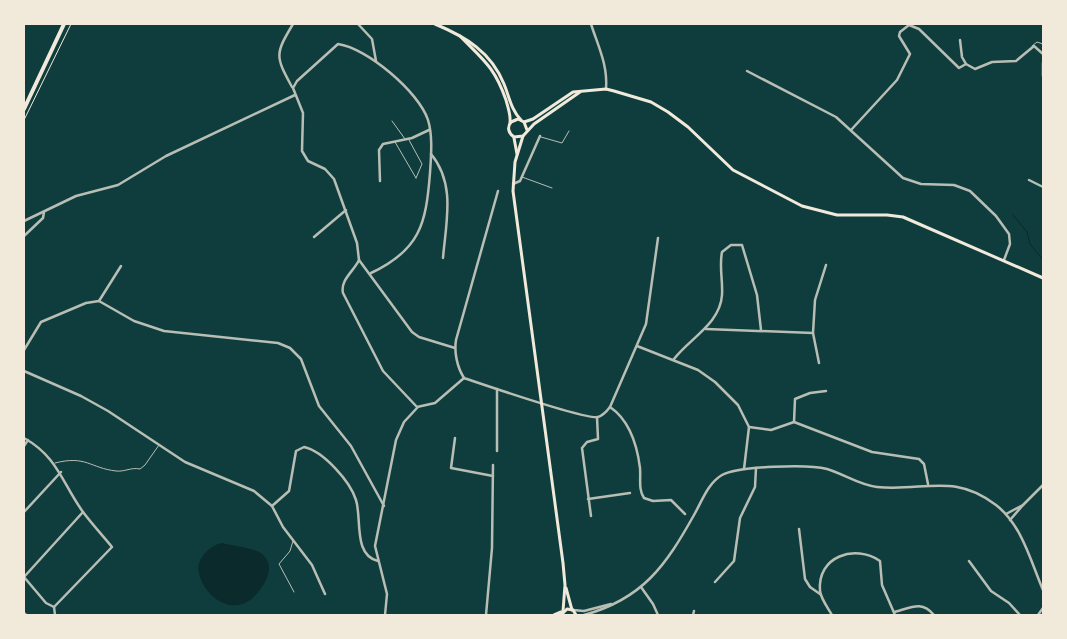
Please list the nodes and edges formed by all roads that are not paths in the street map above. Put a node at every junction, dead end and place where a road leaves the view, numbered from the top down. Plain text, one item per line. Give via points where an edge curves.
1 (64, 24) edge
2 (293, 24) edge
3 (358, 24) edge
4 (435, 24) edge
5 (591, 24) edge
6 (460, 36) junction
7 (960, 40) dead end
8 (1043, 44) edge
9 (1032, 46) junction
10 (1043, 54) edge
11 (376, 60) junction
12 (1043, 63) edge
13 (966, 64) junction
14 (747, 71) dead end
15 (1043, 76) edge
16 (293, 88) junction
17 (606, 89) junction
18 (580, 92) junction
19 (295, 95) junction
20 (24, 109) edge
21 (392, 121) dead end
22 (522, 121) junction
23 (510, 123) junction
24 (429, 130) junction
25 (527, 130) junction
26 (851, 130) junction
27 (569, 131) dead end
28 (524, 136) junction
29 (540, 136) joint
30 (514, 137) junction
31 (407, 139) junction
32 (394, 140) junction
33 (431, 154) junction
34 (517, 154) junction
35 (521, 177) junction
36 (1029, 180) dead end
37 (380, 182) dead end
38 (513, 184) junction
39 (1043, 187) edge
40 (552, 188) dead end
41 (498, 191) dead end
42 (346, 210) junction
43 (44, 212) junction
44 (24, 221) edge
45 (24, 236) edge
46 (314, 237) dead end
47 (658, 238) dead end
48 (443, 258) dead end
49 (359, 260) junction
50 (1004, 260) junction
51 (826, 265) dead end
52 (121, 266) dead end
53 (371, 273) junction
54 (1043, 278) edge
55 (100, 301) junction
56 (706, 329) junction
57 (761, 330) junction
58 (813, 333) junction
59 (637, 346) junction
60 (455, 348) junction
61 (24, 350) edge
62 (674, 359) junction
63 (819, 363) dead end
64 (24, 371) edge
65 (464, 378) junction
66 (497, 389) junction
67 (826, 391) dead end
68 (543, 402) junction
69 (417, 407) junction
70 (610, 407) junction
71 (597, 417) junction
72 (794, 422) junction
73 (749, 427) junction
74 (24, 438) edge
75 (455, 438) dead end
76 (28, 440) junction
77 (159, 445) junction
78 (24, 446) edge
79 (497, 451) dead end
80 (55, 463) junction
81 (494, 465) dead end
82 (756, 468) junction
83 (744, 469) junction
84 (61, 472) junction
85 (494, 476) junction
86 (928, 484) junction
87 (1043, 485) edge
88 (630, 493) dead end
89 (588, 499) junction
90 (1023, 505) junction
91 (272, 506) junction
92 (384, 506) junction
93 (24, 512) edge
94 (83, 512) junction
95 (685, 514) dead end
96 (1006, 514) junction
97 (590, 516) dead end
98 (1010, 520) junction
99 (799, 530) dead end
100 (294, 540) junction
101 (378, 561) junction
102 (968, 561) dead end
103 (24, 577) edge
104 (716, 582) dead end
105 (565, 585) junction
106 (641, 587) junction
107 (1043, 590) edge
108 (294, 592) dead end
109 (325, 594) dead end
110 (820, 594) junction
111 (54, 607) junction
112 (1043, 608) edge
113 (572, 610) junction
114 (694, 611) dead end
115 (594, 612) edge
116 (562, 613) edge
117 (895, 614) edge
118 (55, 615) edge
119 (385, 615) edge
120 (486, 615) edge
121 (554, 615) edge
122 (576, 615) edge
123 (584, 615) edge
124 (658, 615) edge
125 (693, 615) edge
126 (832, 615) edge
127 (934, 615) edge
128 (1020, 615) edge
129 (1038, 615) edge

1 - 20 main road
2 - 16 street via 279,54 282,68
3 - 11 street via 372,39
4 - 6 main road
5 - 17 street via 603,57
6 - 22 main road via 478,47 494,64 515,113
6 - 23 main road via 492,69 508,107
7 - 13 street
8 - 9 lane via 1037,42
9 - 10 street
9 - 13 street via 1016,61 992,62 975,69
11 - 16 street via 352,47 338,44
11 - 24 street via 416,102 426,116
12 - 15 street
13 - 26 street via 962,68 955,66 919,29 905,26 899,36 910,54 901,75
14 - 26 street via 836,118
16 - 19 street
17 - 18 main road
17 - 50 main road via 650,102 668,112 733,170 802,206 837,215 903,217
18 - 22 main road via 565,96 533,119
18 - 25 main road
19 - 42 street via 303,113 301,140 304,156 330,172
19 - 43 street via 166,156 118,185 76,196
21 - 31 lane
22 - 23 main road
22 - 25 main road
23 - 30 main road via 509,131
24 - 31 street
24 - 33 street
25 - 28 main road
26 - 50 street via 903,178 920,184 954,185 970,191 1009,234 1010,244
27 - 29 lane via 562,143
28 - 30 main road
28 - 34 main road
29 - 35 street
30 - 34 main road
31 - 32 street
31 - 32 lane via 422,164 416,178
32 - 37 street via 383,144 379,150
33 - 48 street via 441,166 449,196
33 - 53 street via 427,206 421,229 406,251
34 - 38 main road
35 - 38 street via 518,183
35 - 40 lane
36 - 39 street
38 - 68 main road via 519,253
41 - 60 street
42 - 46 street
42 - 49 street
43 - 44 street
43 - 45 street via 43,218
47 - 59 street via 647,318
49 - 53 street
49 - 69 street via 342,286 343,293 383,372
50 - 54 main road
51 - 58 street via 815,300
52 - 55 street
53 - 60 street via 415,335
55 - 61 street via 86,303 41,322
55 - 92 street via 134,321 164,331 278,343 290,348 307,370 319,406 351,446
56 - 57 street
56 - 57 street via 722,300 722,252 731,245 742,245 757,295
56 - 62 street
57 - 58 street
58 - 63 street
59 - 62 street
59 - 70 street
60 - 65 street
62 - 73 street via 715,382 738,405
64 - 77 street via 81,396
65 - 66 street
65 - 69 street via 434,403
66 - 68 street
66 - 79 street
67 - 72 street via 795,399
68 - 71 street via 576,414
68 - 105 main road
69 - 92 street via 404,422 396,440
70 - 71 street
70 - 95 street via 621,414 630,430 644,498 671,500
71 - 89 street via 598,439 586,442 582,448
72 - 73 street via 771,430
72 - 86 street via 872,452 919,459 924,464
73 - 83 street
74 - 76 street
75 - 85 street via 452,468
76 - 78 street
76 - 80 street
77 - 80 lane via 140,469 120,472 85,460
77 - 91 street via 185,462 254,491
80 - 84 street
81 - 85 street
82 - 83 street
82 - 86 street via 816,467 875,487
82 - 104 street via 755,486 740,518 734,561
83 - 106 street via 723,475 711,485 668,560
84 - 93 street
84 - 94 street
85 - 120 street
86 - 96 street via 950,485 973,492
87 - 90 street
88 - 89 street
89 - 97 street
90 - 96 street
90 - 98 street
91 - 100 street
91 - 101 street via 289,492 296,451 304,447 317,451 354,495 362,548 370,559
92 - 101 street via 375,546
94 - 103 street
94 - 111 street via 112,547
96 - 98 street
98 - 107 street via 1020,534
99 - 110 street via 805,580
100 - 108 lane via 279,564
100 - 109 street via 312,565
101 - 119 street via 387,594
102 - 128 street via 991,591
103 - 111 street via 46,603
105 - 113 main road
105 - 116 main road
106 - 115 street
106 - 124 street
110 - 117 street via 820,578 830,561 849,553 868,556 880,561 882,585
110 - 126 street
111 - 118 street
112 - 129 street
113 - 115 street
113 - 116 main road
113 - 122 main road
114 - 125 street
115 - 123 street
116 - 121 main road
117 - 127 street via 916,604

